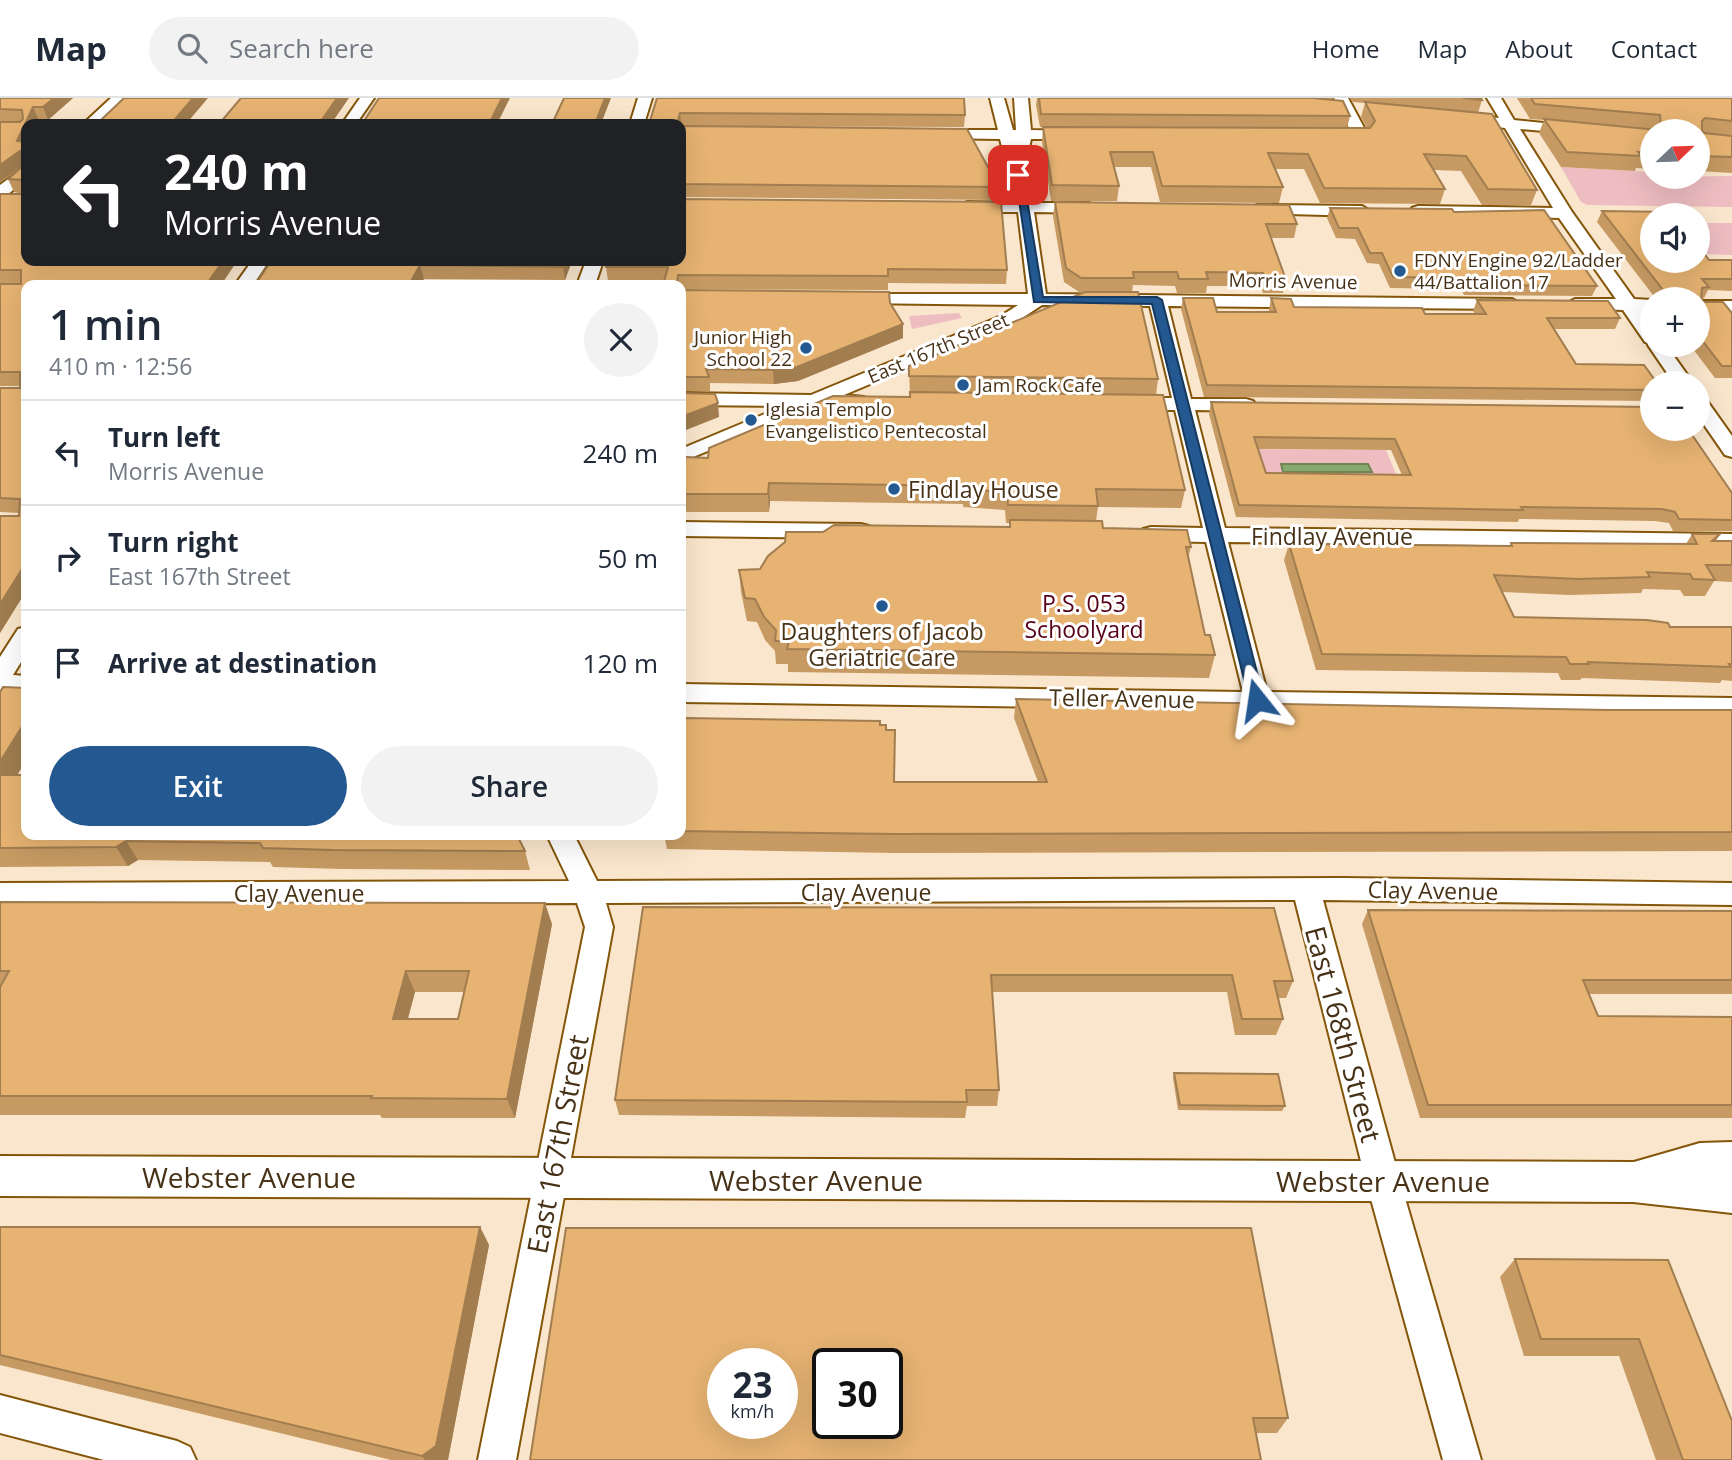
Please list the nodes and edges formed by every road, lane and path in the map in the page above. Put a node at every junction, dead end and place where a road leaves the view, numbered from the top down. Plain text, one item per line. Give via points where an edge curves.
1 (97, 98) edge
2 (120, 98) edge
3 (367, 98) edge
4 (645, 98) edge
5 (997, 98) edge
6 (1006, 98) edge
7 (1021, 98) edge
8 (1494, 98) edge
9 (1343, 103) edge
10 (1325, 106) edge
11 (984, 108) edge
12 (1365, 110) edge
13 (1003, 115) junction
14 (1441, 117) edge
15 (75, 119) edge
16 (96, 119) edge
17 (352, 119) edge
18 (639, 119) edge
19 (1510, 124) junction
20 (1598, 132) edge
21 (915, 134) edge
22 (986, 134) junction
23 (1006, 134) junction
24 (1023, 134) junction
25 (1091, 135) edge
26 (1320, 137) edge
27 (1018, 175) junction
28 (21, 177) edge
29 (5, 197) edge
30 (952, 207) edge
31 (1025, 208) junction
32 (1111, 209) edge
33 (1240, 210) edge
34 (1373, 211) edge
35 (1400, 211) edge
36 (1564, 213) junction
37 (832, 297) edge
38 (1038, 300) junction
39 (1157, 300) junction
40 (1524, 304) edge
41 (1551, 304) edge
42 (1629, 305) junction
43 (1640, 305) edge
44 (1710, 306) edge
45 (1732, 306) edge
46 (1640, 321) edge
47 (686, 399) edge
48 (814, 400) junction
49 (880, 401) edge
50 (1113, 404) edge
51 (1183, 405) junction
52 (1259, 405) edge
53 (1710, 408) edge
54 (1729, 410) dead end
55 (1710, 422) edge
56 (1732, 451) edge
57 (686, 454) edge
58 (686, 529) edge
59 (882, 531) edge
60 (1128, 534) edge
61 (1215, 535) junction
62 (1732, 541) edge
63 (21, 643) edge
64 (0, 677) edge
65 (0, 684) edge
66 (21, 684) edge
67 (686, 693) edge
68 (1257, 700) junction
69 (1732, 707) edge
70 (563, 840) edge
71 (1306, 890) junction
72 (588, 892) junction
73 (0, 894) edge
74 (1732, 894) edge
75 (1732, 1161) edge
76 (0, 1176) edge
77 (550, 1179) junction
78 (1384, 1181) junction
79 (1633, 1182) junction
80 (1732, 1193) edge
81 (0, 1414) edge
82 (177, 1460) edge
83 (497, 1460) edge
84 (1462, 1460) edge

1 - 15 street
2 - 16 street
3 - 17 street
4 - 18 street
5 - 13 street
6 - 13 street
7 - 24 street
8 - 19 street
9 - 10 street
9 - 12 street
9 - 26 street via 1361,137
11 - 22 street
13 - 23 street
14 - 19 street
19 - 20 street
19 - 36 street
21 - 22 street
22 - 23 street
22 - 27 street via 1003,163
23 - 24 street
23 - 27 street
24 - 25 street
24 - 27 street via 1027,162
27 - 31 street
28 - 29 street
30 - 31 street
31 - 32 street
31 - 38 street
33 - 34 street
35 - 36 street
36 - 42 street
37 - 38 street, Morris Avenue
38 - 39 street, Morris Avenue
38 - 48 street, East 167th Street via 1007,320
39 - 40 street, Morris Avenue
39 - 51 street
41 - 42 street
42 - 43 street
42 - 46 street
44 - 45 street
47 - 48 street
48 - 49 street
48 - 57 street, East 167th Street
50 - 51 street
51 - 52 street
51 - 61 street
53 - 54 street
55 - 56 street
58 - 59 street
60 - 61 street, Findlay Avenue
61 - 62 street, Findlay Avenue
61 - 68 street
63 - 64 street
65 - 66 street
67 - 68 street, Teller Avenue
68 - 69 street, Teller Avenue
70 - 72 street, East 167th Street
71 - 72 street, Clay Avenue
71 - 74 street, Clay Avenue
71 - 78 street, East 168th Street
72 - 73 street, Clay Avenue
72 - 77 street, East 167th Street via 599,927
75 - 79 main road, Webster Avenue via 1700,1162
76 - 77 main road, Webster Avenue
77 - 78 main road, Webster Avenue
77 - 83 street, East 167th Street
78 - 79 main road, Webster Avenue
78 - 84 street, East 168th Street
79 - 80 main road, Webster Avenue
81 - 82 street

